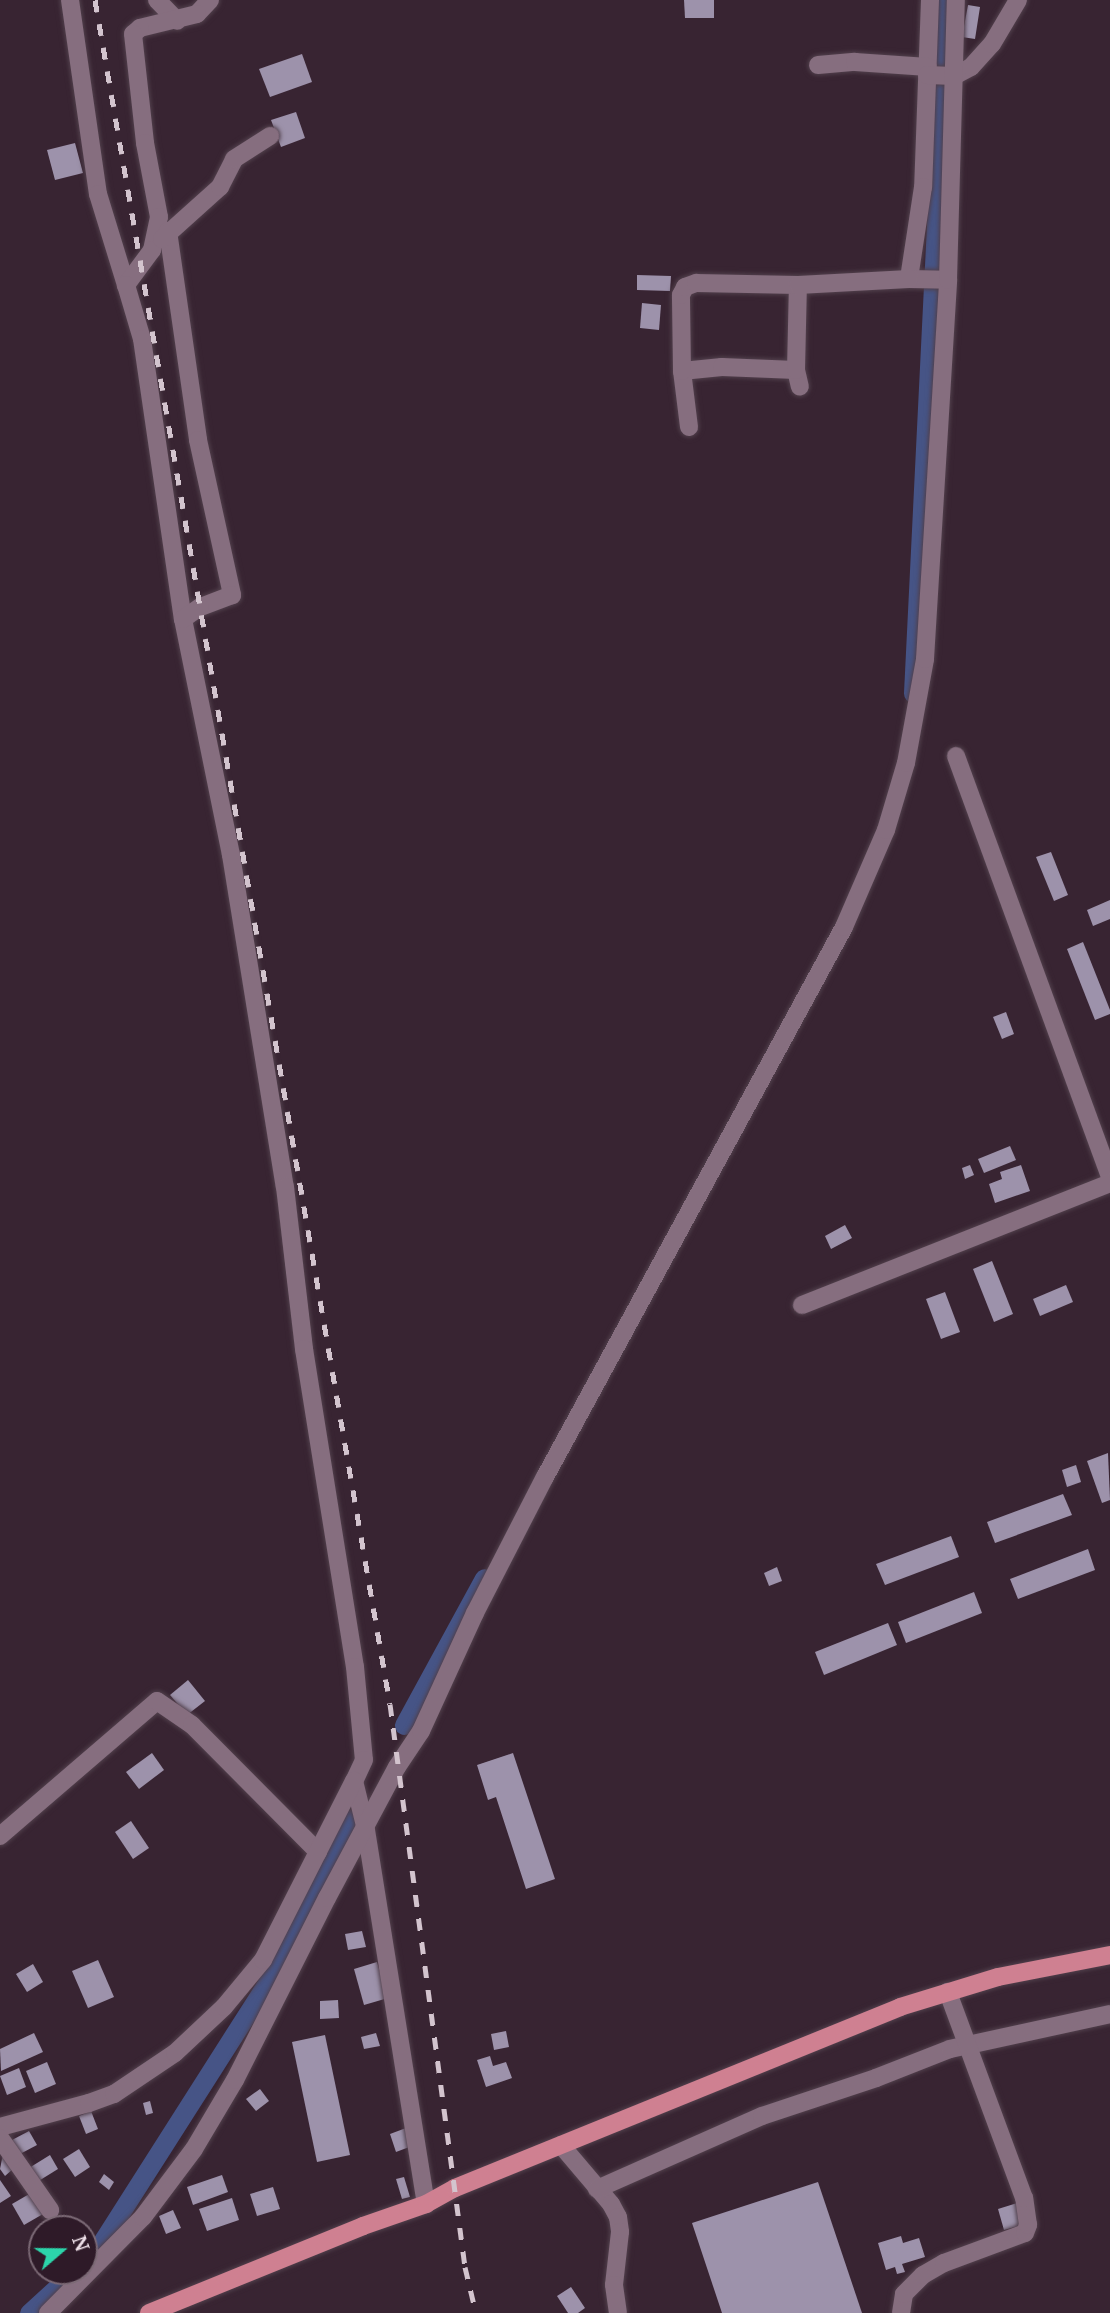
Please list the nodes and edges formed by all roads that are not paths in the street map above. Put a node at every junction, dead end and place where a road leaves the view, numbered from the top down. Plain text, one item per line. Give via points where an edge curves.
1 (70, 0) edge
2 (157, 0) edge
3 (210, 0) edge
4 (930, 0) edge
5 (956, 0) edge
6 (1018, 0) edge
7 (177, 21) junction
8 (818, 65) dead end
9 (938, 74) junction
10 (270, 136) dead end
11 (168, 231) junction
12 (152, 250) junction
13 (917, 280) junction
14 (946, 280) junction
15 (126, 285) junction
16 (798, 285) junction
17 (682, 371) junction
18 (689, 428) dead end
19 (183, 619) junction
20 (956, 757) dead end
21 (1110, 1175) edge
22 (1110, 1184) edge
23 (802, 1306) dead end
24 (354, 1781) junction
25 (366, 1829) junction
26 (0, 1836) edge
27 (318, 1852) junction
28 (1110, 1955) edge
29 (948, 1992) junction
30 (1110, 2014) edge
31 (967, 2045) junction
32 (0, 2127) edge
33 (0, 2138) edge
34 (561, 2145) junction
35 (597, 2189) junction
36 (426, 2204) junction
37 (50, 2210) dead end
38 (48, 2313) edge
39 (149, 2313) edge
40 (618, 2313) edge
41 (901, 2313) edge

1 - 15 street via 99,194
2 - 7 street
3 - 7 street via 197,14
4 - 9 street
5 - 9 street
6 - 9 street via 992,44 971,66
7 - 12 street via 140,28 133,34 159,217
8 - 9 street via 855,62
9 - 13 street
9 - 14 street
10 - 11 street via 234,159 220,187
11 - 12 street
11 - 19 street via 198,440 232,595
12 - 15 street
13 - 14 street
13 - 16 street
14 - 25 street via 925,659 906,763 886,830 844,927 545,1477 459,1645 421,1731
15 - 19 street via 142,339
16 - 17 street via 696,283 685,287 681,295
16 - 17 street via 798,378 722,367
17 - 18 street
19 - 24 street via 231,855 285,1187 303,1349 355,1667 364,1760
20 - 21 street
22 - 23 street
24 - 25 street
24 - 27 street
25 - 36 street
25 - 38 street via 194,2149 143,2217
26 - 27 street via 157,1701 192,1725
27 - 32 street via 263,1960 224,2007 175,2053 114,2094
28 - 29 main road
29 - 31 street
29 - 34 main road via 900,2007
30 - 31 street
31 - 35 street via 762,2116
31 - 41 street via 1024,2198 1028,2225 1025,2232 923,2275 904,2294
33 - 37 street
34 - 35 street
34 - 36 main road
35 - 40 street via 611,2204 619,2224 614,2286
36 - 39 main road

